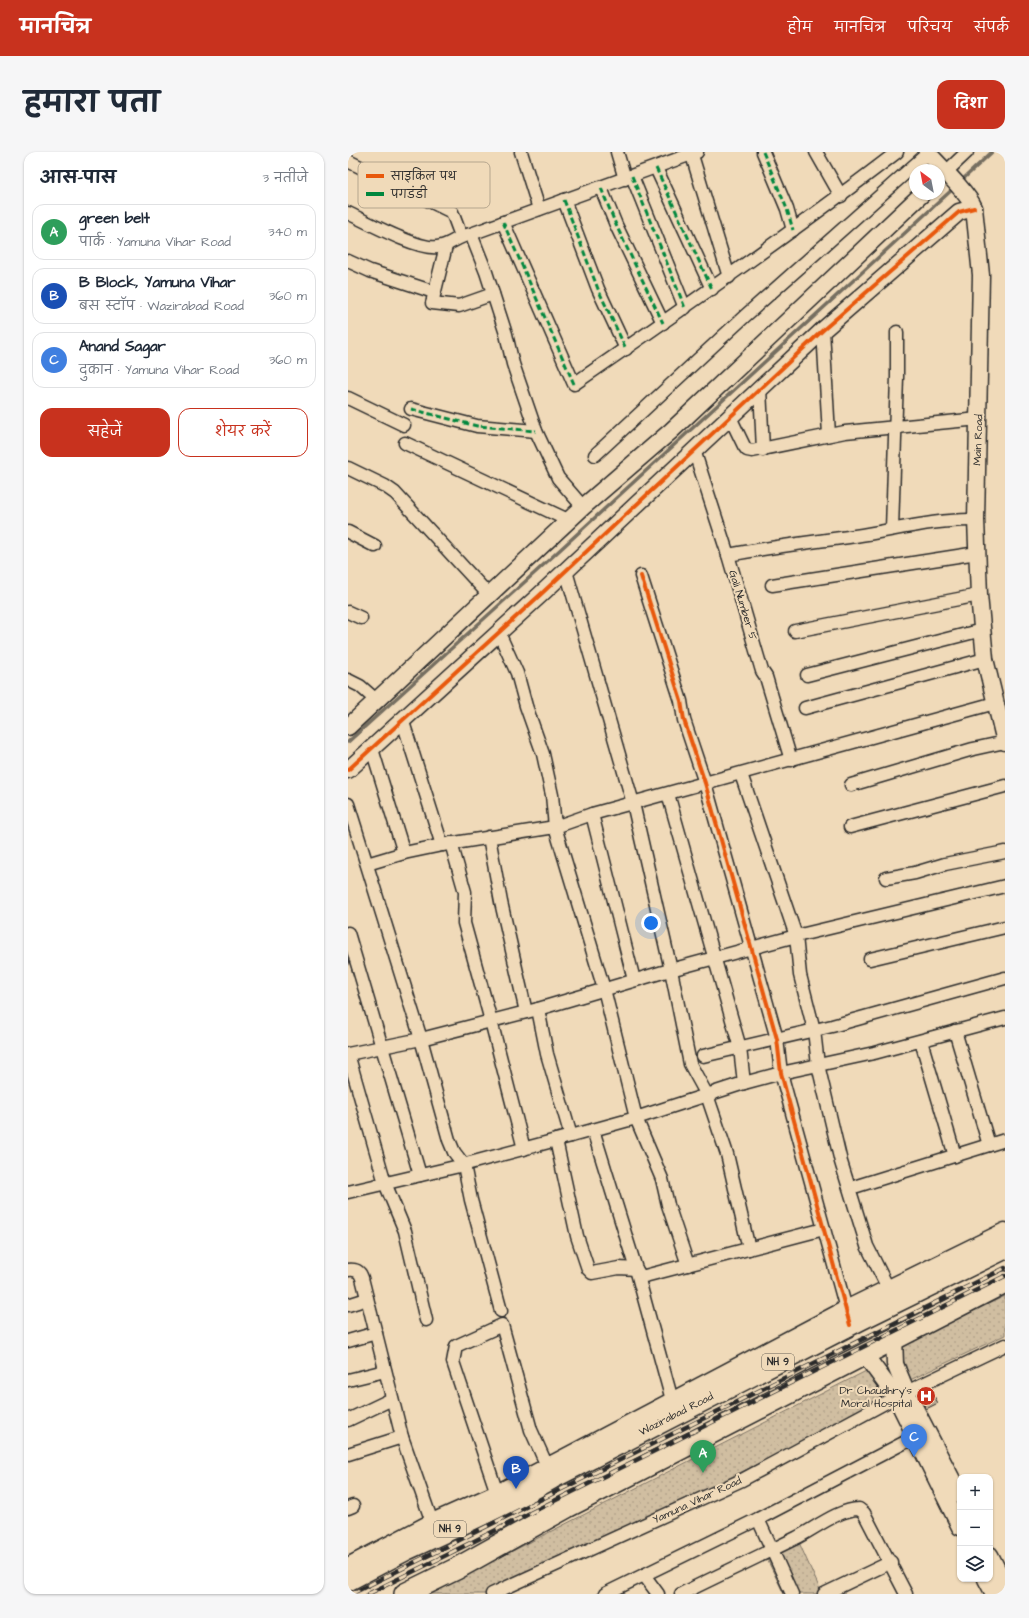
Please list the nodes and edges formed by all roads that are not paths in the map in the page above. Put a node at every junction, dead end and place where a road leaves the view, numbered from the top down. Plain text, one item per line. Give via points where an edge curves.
1 (521, 152) edge
2 (617, 152) edge
3 (763, 152) edge
4 (816, 152) edge
5 (897, 152) edge
6 (928, 152) edge
7 (967, 152) edge
8 (693, 153) edge
9 (348, 161) edge
10 (936, 164) edge
11 (358, 166) edge
12 (656, 168) junction
13 (945, 174) edge
14 (945, 176) edge
15 (629, 178) junction
16 (600, 188) junction
17 (841, 196) junction
18 (564, 200) junction
19 (916, 200) edge
20 (972, 205) junction
21 (444, 208) edge
22 (539, 209) junction
23 (348, 213) edge
24 (503, 222) junction
25 (793, 230) junction
26 (466, 235) junction
27 (446, 246) junction
28 (348, 261) edge
29 (730, 277) junction
30 (712, 288) junction
31 (493, 294) junction
32 (432, 300) junction
33 (685, 308) junction
34 (663, 323) junction
35 (823, 330) junction
36 (896, 332) dead end
37 (626, 349) junction
38 (760, 388) junction
39 (348, 398) edge
40 (412, 409) dead end
41 (730, 417) junction
42 (979, 419) junction
43 (404, 425) dead end
44 (895, 428) junction
45 (536, 431) junction
46 (829, 435) junction
47 (406, 443) dead end
48 (694, 450) junction
49 (763, 450) junction
50 (595, 455) dead end
51 (348, 468) edge
52 (583, 508) junction
53 (976, 520) junction
54 (570, 521) junction
55 (892, 529) junction
56 (348, 532) edge
57 (375, 546) dead end
58 (977, 553) junction
59 (728, 555) junction
60 (566, 571) junction
61 (641, 576) dead end
62 (772, 586) dead end
63 (488, 595) junction
64 (979, 595) junction
65 (348, 612) edge
66 (361, 618) dead end
67 (982, 630) junction
68 (795, 631) dead end
69 (499, 633) junction
70 (985, 659) junction
71 (807, 675) dead end
72 (348, 680) edge
73 (376, 700) junction
74 (995, 703) junction
75 (805, 708) dead end
76 (403, 722) junction
77 (348, 727) edge
78 (1005, 742) edge
79 (372, 749) junction
80 (791, 760) junction
81 (348, 770) edge
82 (741, 774) junction
83 (706, 783) junction
84 (851, 785) dead end
85 (1005, 786) edge
86 (668, 794) junction
87 (633, 803) junction
88 (348, 804) edge
89 (592, 814) junction
90 (555, 827) junction
91 (850, 827) dead end
92 (489, 837) junction
93 (446, 844) junction
94 (1005, 852) edge
95 (404, 853) junction
96 (367, 864) junction
97 (886, 878) dead end
98 (1005, 886) edge
99 (1005, 927) edge
100 (348, 933) edge
101 (796, 936) junction
102 (752, 949) junction
103 (715, 959) junction
104 (870, 959) dead end
105 (671, 970) junction
106 (1005, 978) edge
107 (634, 980) junction
108 (604, 989) junction
109 (532, 1011) junction
110 (1005, 1018) edge
111 (491, 1021) junction
112 (814, 1030) junction
113 (955, 1031) junction
114 (421, 1039) junction
115 (777, 1039) junction
116 (921, 1041) junction
117 (382, 1047) junction
118 (740, 1048) junction
119 (348, 1054) edge
120 (703, 1056) dead end
121 (818, 1065) junction
122 (781, 1073) junction
123 (744, 1083) junction
124 (707, 1095) junction
125 (636, 1118) junction
126 (593, 1130) junction
127 (571, 1136) junction
128 (556, 1140) junction
129 (1005, 1140) edge
130 (989, 1145) junction
131 (524, 1149) junction
132 (955, 1156) junction
133 (464, 1165) junction
134 (420, 1175) junction
135 (385, 1183) junction
136 (858, 1186) dead end
137 (348, 1191) edge
138 (824, 1229) junction
139 (1005, 1231) edge
140 (1005, 1248) edge
141 (750, 1249) junction
142 (688, 1265) junction
143 (636, 1269) junction
144 (348, 1270) edge
145 (1005, 1282) edge
146 (888, 1288) junction
147 (367, 1299) junction
148 (348, 1305) edge
149 (501, 1312) dead end
150 (848, 1317) junction
151 (426, 1320) dead end
152 (376, 1333) junction
153 (894, 1338) junction
154 (348, 1341) edge
155 (1005, 1345) edge
156 (865, 1355) junction
157 (385, 1371) junction
158 (348, 1380) edge
159 (901, 1395) junction
160 (392, 1399) junction
161 (672, 1400) junction
162 (348, 1420) edge
163 (402, 1437) junction
164 (915, 1437) junction
165 (348, 1454) edge
166 (549, 1472) junction
167 (957, 1490) edge
168 (497, 1493) junction
169 (520, 1497) junction
170 (567, 1507) junction
171 (758, 1519) junction
172 (957, 1520) edge
173 (432, 1522) junction
174 (535, 1525) junction
175 (772, 1550) junction
176 (993, 1561) edge
177 (891, 1562) junction
178 (348, 1566) edge
179 (644, 1575) junction
180 (348, 1580) edge
181 (988, 1582) edge
182 (1005, 1585) edge
183 (406, 1594) edge
184 (492, 1594) edge
185 (605, 1594) edge
186 (658, 1594) edge
187 (680, 1594) edge
188 (792, 1594) edge
189 (824, 1594) edge
190 (906, 1594) edge
191 (994, 1594) edge

1 - 22 street
2 - 15 street
3 - 25 street
4 - 17 street
5 - 17 street
6 - 10 street
6 - 50 street
7 - 13 street
8 - 12 street
8 - 29 street
9 - 11 street
12 - 15 street
12 - 30 street
14 - 20 street
15 - 16 street
15 - 33 street
16 - 18 street
16 - 34 street
17 - 25 street
18 - 22 street
18 - 37 street via 598,289
19 - 52 street via 671,431
20 - 35 street via 959,212
20 - 42 street, Main Road via 981,266
21 - 26 street via 452,212
22 - 24 street
23 - 27 street via 422,246
24 - 26 street
24 - 37 street via 574,384
25 - 29 street
26 - 27 street
26 - 31 street
27 - 32 street
28 - 32 street
29 - 30 street
30 - 33 street
31 - 32 street via 459,306
31 - 45 street
33 - 34 street
34 - 37 street
35 - 38 street
35 - 46 street
36 - 44 street
38 - 41 street
38 - 49 street
39 - 43 street
40 - 45 street via 477,426
41 - 48 street
41 - 49 street via 747,450
42 - 44 street
42 - 53 street, Main Road
44 - 46 street
44 - 55 street
45 - 52 street via 558,478
46 - 49 street
47 - 54 street
48 - 59 street, Gali Number 5
48 - 60 street
51 - 63 street via 395,493
52 - 54 street
53 - 55 street via 925,523
53 - 58 street, Main Road
54 - 63 street
55 - 59 street
56 - 57 street
58 - 62 street
58 - 64 street, Main Road
59 - 80 street, Gali Number 5
60 - 69 street
60 - 87 street
61 - 83 street via 681,701 684,720
63 - 73 street
64 - 67 street, Main Road
64 - 68 street
65 - 66 street
67 - 70 street, Main Road
67 - 71 street
69 - 76 street
69 - 90 street via 517,673 543,754 552,795
70 - 74 street, Main Road
70 - 75 street
72 - 73 street via 360,686
73 - 77 street
74 - 78 street, Main Road
74 - 80 street
76 - 79 street
76 - 93 street
78 - 84 street
79 - 81 street
79 - 95 street
80 - 82 street
82 - 83 street
82 - 101 street
83 - 86 street
83 - 102 street
85 - 91 street
86 - 87 street
86 - 103 street
87 - 89 street
87 - 105 street
88 - 96 street
89 - 90 street
89 - 107 street
90 - 92 street
90 - 108 street
92 - 93 street
92 - 109 street via 501,902
93 - 95 street
93 - 111 street via 465,892 464,923
94 - 97 street
95 - 96 street
96 - 114 street
98 - 101 street
99 - 104 street
100 - 117 street
101 - 102 street
101 - 112 street via 800,975
102 - 103 street
102 - 115 street
103 - 105 street
103 - 118 street
105 - 107 street
105 - 124 street via 690,1064
106 - 112 street
107 - 108 street
108 - 109 street
108 - 125 street
109 - 111 street
109 - 127 street
110 - 113 street
111 - 114 street
111 - 131 street
112 - 115 street
112 - 121 street
113 - 116 street
113 - 130 street
114 - 117 street
114 - 133 street via 449,1140
115 - 118 street
115 - 122 street
116 - 121 street
116 - 132 street
117 - 119 street
117 - 134 street
118 - 120 street
118 - 123 street
119 - 135 street
121 - 122 street
121 - 146 street via 841,1162 867,1246
122 - 123 street
122 - 138 street
123 - 124 street
124 - 125 street
124 - 141 street via 727,1154
125 - 126 street
125 - 142 street via 662,1179
126 - 127 street
126 - 143 street
127 - 128 street
128 - 131 street
128 - 143 street via 577,1236 588,1269 592,1273 620,1268
129 - 130 street
130 - 132 street
131 - 133 street
132 - 136 street
133 - 134 street
133 - 149 street via 470,1200
134 - 135 street
135 - 137 street
135 - 151 street via 405,1231
138 - 141 street
138 - 150 street
139 - 146 street
140 - 150 highway, Wazirabad Road / NH 9
141 - 142 street
142 - 143 street via 641,1277
143 - 161 street
144 - 147 street via 361,1273
145 - 153 highway
146 - 150 street
147 - 148 street
147 - 152 street
150 - 161 street
150 - 166 highway, Wazirabad Road / NH 9
152 - 154 street
152 - 157 street
153 - 156 highway
153 - 159 street via 895,1364
155 - 159 street, Yamuna Vihar Road
156 - 159 street
156 - 170 highway
157 - 158 street
157 - 160 street
159 - 164 street
159 - 167 street
159 - 184 street, Yamuna Vihar Road via 742,1480
160 - 162 street
160 - 163 street
161 - 166 street
163 - 165 street
163 - 173 street
164 - 171 street
164 - 172 street
166 - 168 street
166 - 168 street via 531,1430 502,1325 456,1346 453,1362
166 - 169 highway, Wazirabad Road / NH 9
166 - 170 highway
168 - 173 street
169 - 174 highway
169 - 180 highway, Wazirabad Road / NH 9 via 407,1549
170 - 174 highway
171 - 175 street
171 - 179 street
173 - 178 street
174 - 183 highway
175 - 177 street via 841,1513 859,1509 864,1513
175 - 187 street
175 - 188 street
176 - 182 street
177 - 189 street
177 - 190 street
179 - 185 street
179 - 186 street
181 - 191 street

